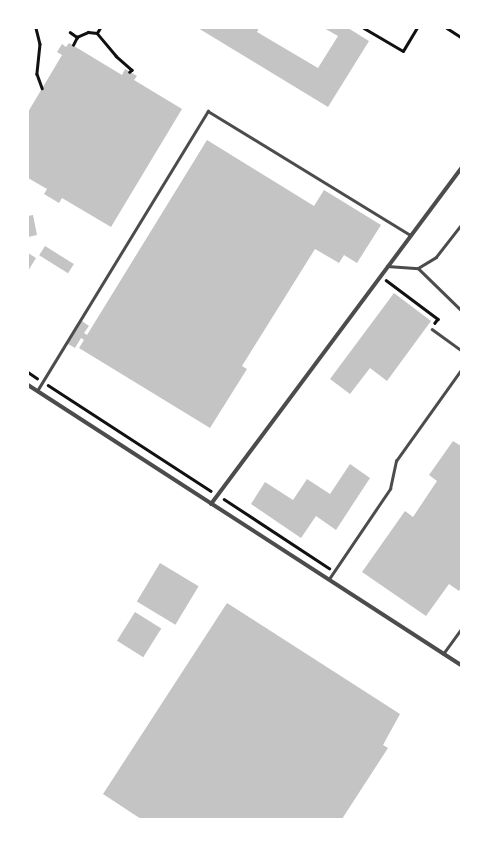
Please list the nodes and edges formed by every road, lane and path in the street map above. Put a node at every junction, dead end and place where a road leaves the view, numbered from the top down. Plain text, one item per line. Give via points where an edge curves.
1 (36, 28) edge
2 (64, 28) edge
3 (100, 28) edge
4 (364, 28) edge
5 (417, 28) edge
6 (446, 28) edge
7 (97, 33) junction
8 (77, 37) junction
9 (461, 37) edge
10 (73, 45) dead end
11 (130, 72) dead end
12 (42, 88) dead end
13 (461, 168) edge
14 (461, 225) edge
15 (410, 235) junction
16 (387, 266) junction
17 (418, 268) junction
18 (380, 275) junction
19 (461, 310) edge
20 (432, 328) joint
21 (461, 350) edge
22 (461, 370) edge
23 (28, 372) edge
24 (43, 381) junction
25 (28, 385) edge
26 (37, 391) junction
27 (218, 495) junction
28 (211, 504) junction
29 (334, 572) junction
30 (329, 580) junction
31 (461, 629) edge
32 (443, 654) junction
33 (461, 665) edge

1 - 12 path via 40,44 37,74
2 - 8 path
3 - 7 path
4 - 5 path via 403,51
6 - 9 path
7 - 8 path via 88,32
7 - 11 path via 116,56 132,70
8 - 10 path
13 - 15 street
14 - 17 lane via 436,257
15 - 16 street
15 - 24 lane via 208,111
16 - 17 lane
16 - 18 street
17 - 19 lane
18 - 20 path via 438,319
18 - 27 street
20 - 21 lane
22 - 29 lane via 396,461 390,488
23 - 24 path
24 - 26 lane
24 - 27 path
25 - 26 street
26 - 28 street
27 - 28 street
27 - 29 path
28 - 30 street
29 - 30 lane
30 - 32 street
31 - 32 lane
32 - 33 street

